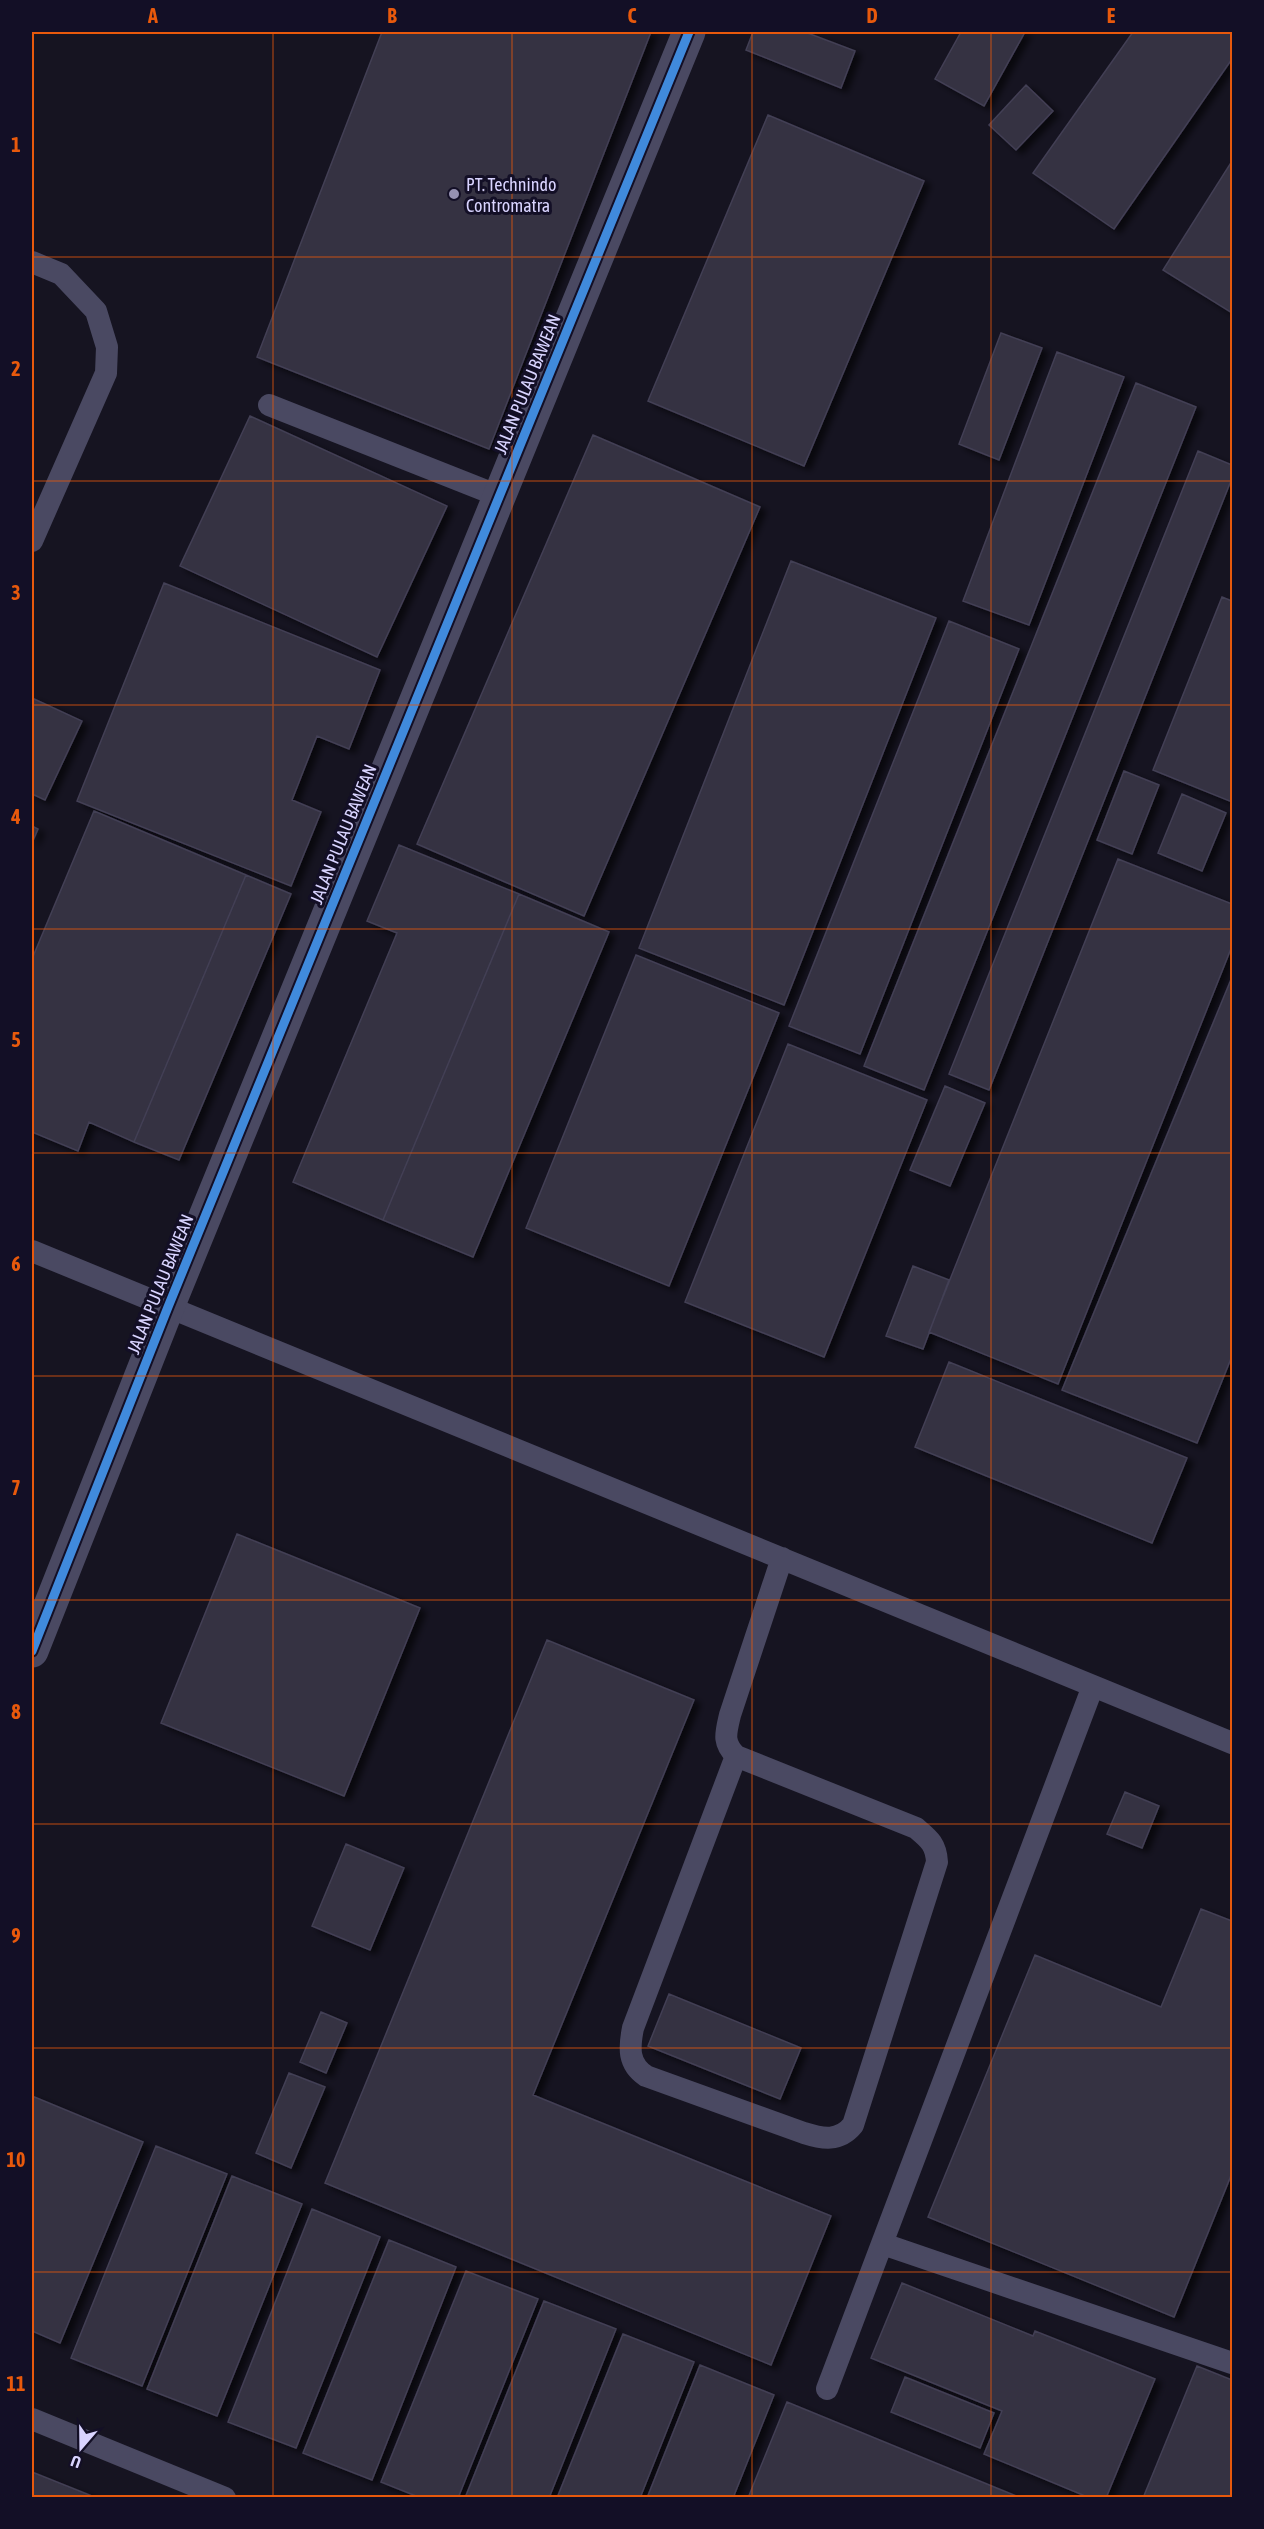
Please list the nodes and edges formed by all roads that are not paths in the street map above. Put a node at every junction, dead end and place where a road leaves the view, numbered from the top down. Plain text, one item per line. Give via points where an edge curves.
1 (689, 32) edge
2 (32, 262) edge
3 (269, 405) dead end
4 (499, 496) junction
5 (32, 541) edge
6 (32, 1251) edge
7 (168, 1306) junction
8 (782, 1558) junction
9 (32, 1651) edge
10 (1094, 1686) junction
11 (1233, 1743) edge
12 (736, 1756) junction
13 (883, 2244) junction
14 (1233, 2363) edge
15 (827, 2389) dead end
16 (32, 2419) edge
17 (225, 2498) edge

1 - 4 street, JALAN PULAU BAWEAN
2 - 5 lane via 61,274 96,311 107,347 106,373
3 - 4 lane
4 - 7 street, JALAN PULAU BAWEAN
6 - 7 lane
7 - 8 lane
7 - 9 street, JALAN PULAU BAWEAN
8 - 10 lane
8 - 12 lane via 730,1715 725,1740
10 - 11 lane
10 - 13 lane
12 - 12 lane via 633,2028 631,2059 646,2076 804,2133 823,2139 836,2137 846,2134 853,2125 937,1862 937,1851 933,1842 916,1828
13 - 14 lane
13 - 15 lane
16 - 17 lane

